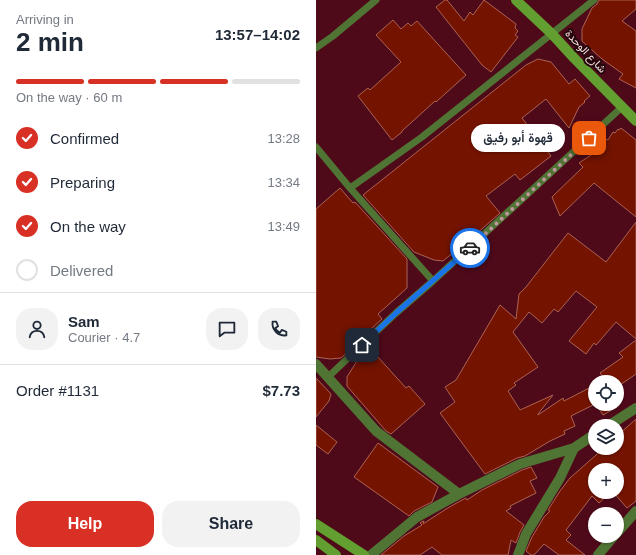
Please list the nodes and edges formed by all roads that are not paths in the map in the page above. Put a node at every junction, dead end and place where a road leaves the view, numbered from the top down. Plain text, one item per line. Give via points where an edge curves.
1 (376, 0) edge
2 (516, 0) edge
3 (594, 0) edge
4 (552, 34) junction
5 (316, 48) edge
6 (622, 107) junction
7 (636, 121) edge
8 (316, 147) edge
9 (350, 188) junction
10 (433, 281) junction
11 (316, 364) edge
12 (328, 377) junction
13 (636, 408) edge
14 (619, 419) edge
15 (588, 439) edge
16 (574, 448) junction
17 (459, 494) junction
18 (636, 511) edge
19 (316, 524) edge
20 (624, 525) edge
21 (316, 540) edge
22 (608, 543) edge
23 (336, 555) edge
24 (364, 555) edge
25 (371, 555) edge
26 (518, 555) edge
27 (598, 555) edge

1 - 5 lane
2 - 4 main road, شارع الوحدة
3 - 4 lane
4 - 6 main road, شارع الوحدة
4 - 9 lane via 422,137
6 - 7 main road, شارع الوحدة
6 - 10 lane
8 - 9 lane
9 - 10 lane
10 - 12 lane
11 - 12 street
12 - 17 street via 376,431
13 - 14 street
15 - 16 street
16 - 17 street via 520,464
16 - 26 street via 560,478 526,534
17 - 25 street via 417,517
18 - 20 street
19 - 24 main road
21 - 23 main road
22 - 27 street

